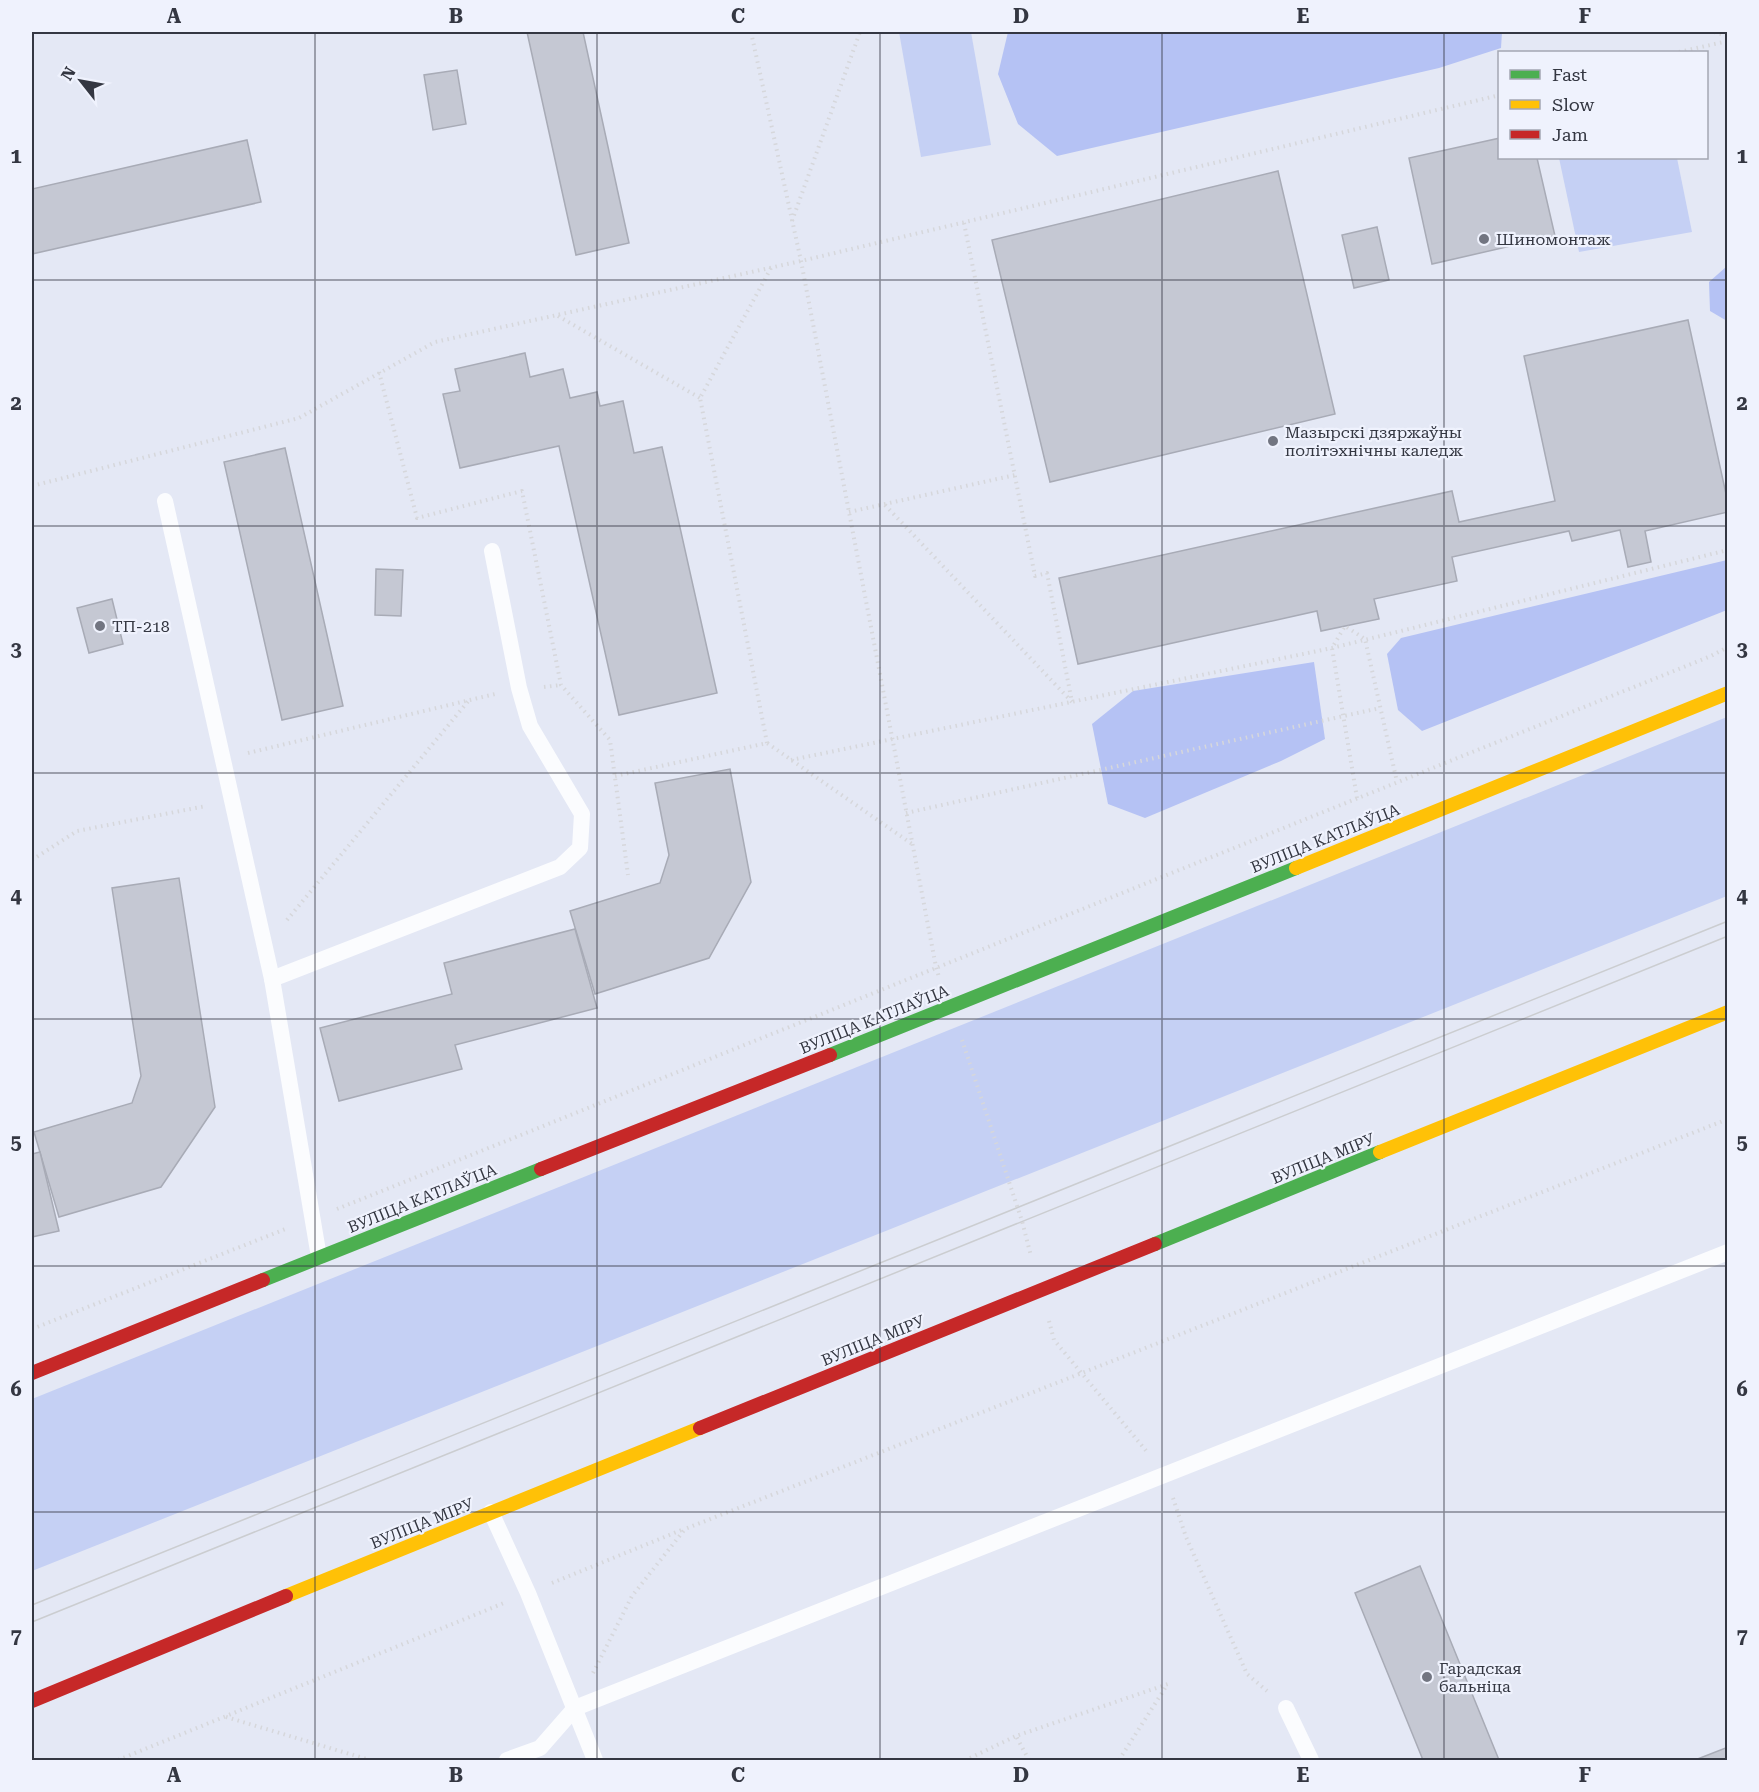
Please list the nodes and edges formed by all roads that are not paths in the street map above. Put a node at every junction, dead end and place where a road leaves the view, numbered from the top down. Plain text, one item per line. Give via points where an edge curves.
1 (165, 501) dead end
2 (492, 551) dead end
3 (1728, 693) edge
4 (272, 979) junction
5 (1728, 1012) edge
6 (1728, 1252) edge
7 (319, 1257) junction
8 (32, 1373) edge
9 (491, 1512) junction
10 (32, 1701) edge
11 (575, 1708) junction
12 (1286, 1708) road end
13 (507, 1761) edge
14 (595, 1761) edge
15 (1311, 1761) edge

1 - 4 lane
2 - 4 lane via 530,726 582,814 580,848 560,867
3 - 7 main road, ВУЛІЦА КАТЛАЎЦА
4 - 7 lane
5 - 9 main road, ВУЛІЦА МІРУ
6 - 11 lane
7 - 8 main road, ВУЛІЦА КАТЛАЎЦА
9 - 10 main road, ВУЛІЦА МІРУ
9 - 11 lane
11 - 13 lane via 540,1748
11 - 14 lane
12 - 15 lane

